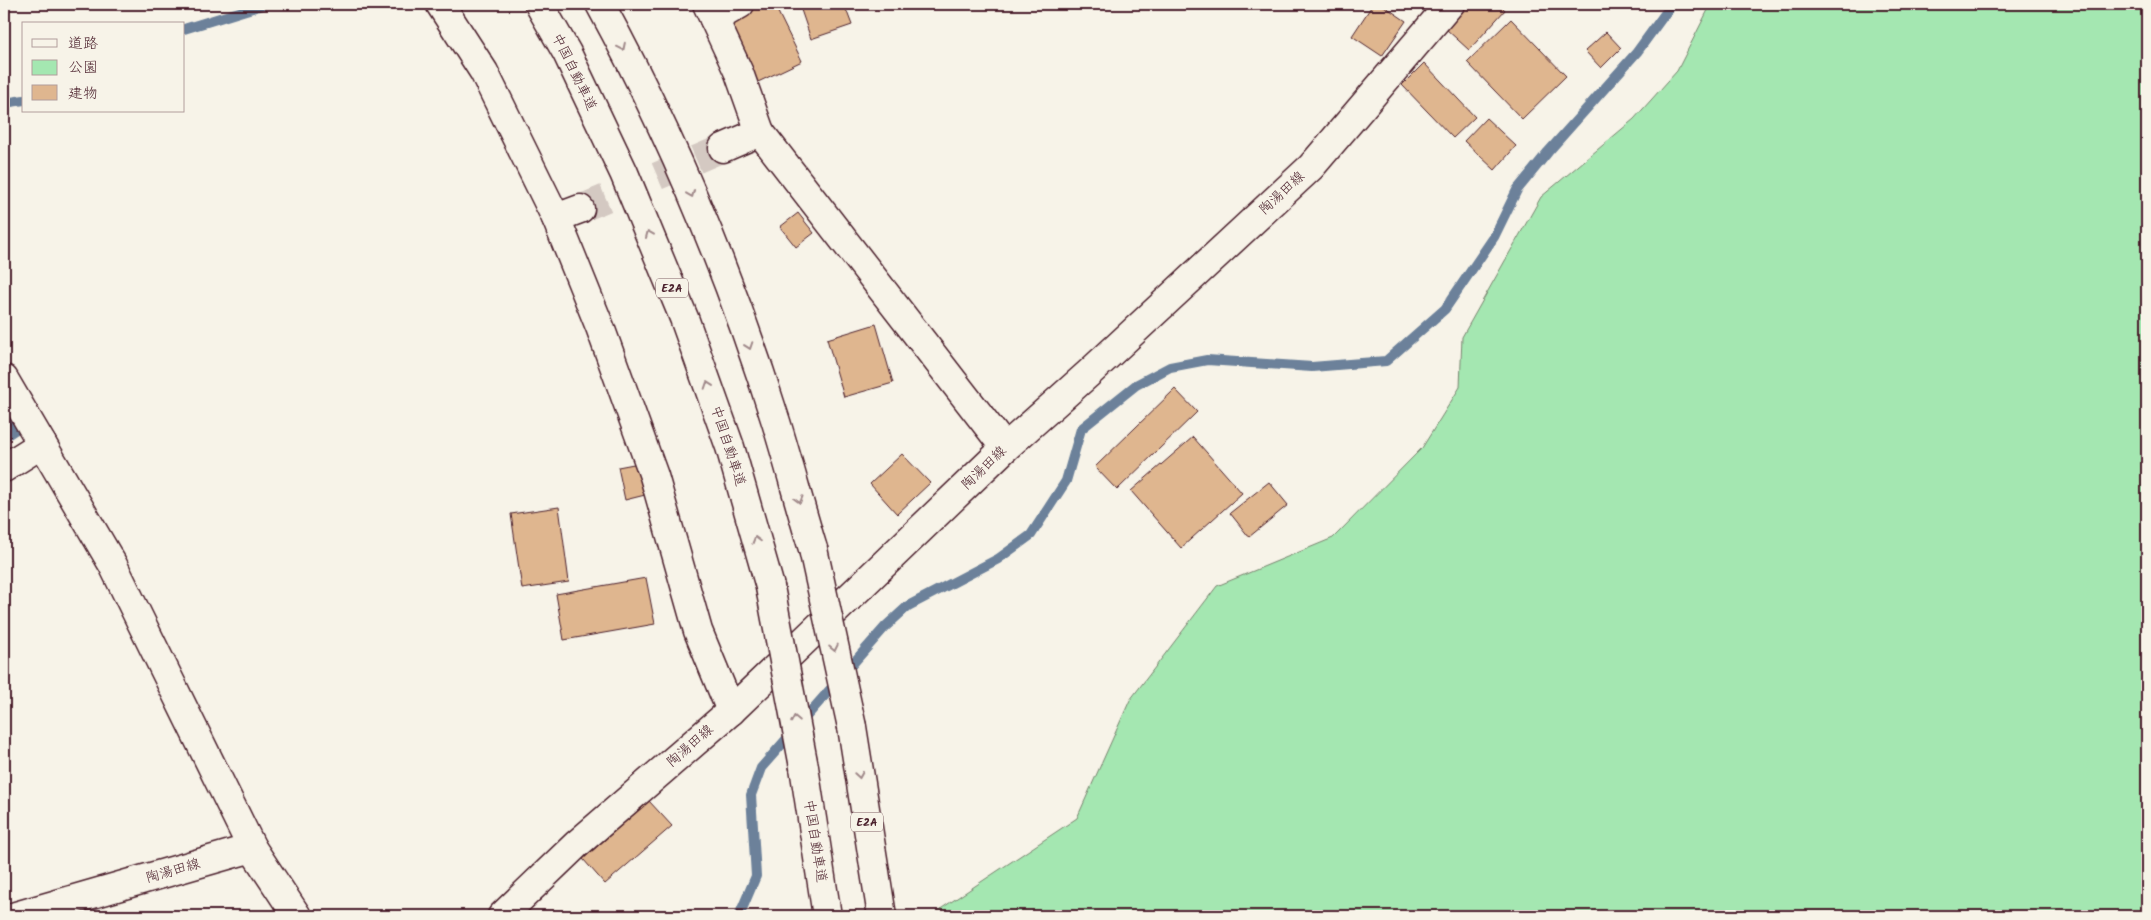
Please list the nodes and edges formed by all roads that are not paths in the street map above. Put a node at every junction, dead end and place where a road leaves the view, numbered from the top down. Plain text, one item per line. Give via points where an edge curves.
1 (440, 4) edge
2 (539, 4) edge
3 (600, 4) edge
4 (740, 4) edge
5 (1450, 4) edge
6 (710, 11) edge
7 (760, 132) junction
8 (723, 148) tunnel mouth
9 (4, 379) edge
10 (42, 444) junction
11 (1005, 448) junction
12 (4, 468) edge
13 (732, 711) junction
14 (252, 848) junction
15 (16, 916) edge
16 (298, 916) edge
17 (502, 916) edge
18 (826, 916) edge
19 (882, 916) edge

1 - 13 main road via 568,214 600,327 647,458 698,631
18 -> 2 main road, 中国自動車道 / E2A, bridge via 804,767 770,587 730,447 684,318 624,173 567,53
3 -> 19 main road, E2A, bridge via 672,146 727,283 776,421 813,549 852,727
4 - 6 main road
5 - 11 main road, 陶湯田線 via 1310,167
6 - 7 main road via 739,73
7 - 8 main road
7 - 11 main road
9 - 10 main road
10 - 12 main road
10 - 14 main road via 113,565
11 - 13 main road, 陶湯田線
13 - 17 main road, 陶湯田線 via 577,844
14 - 15 main road, 陶湯田線
14 - 16 main road

